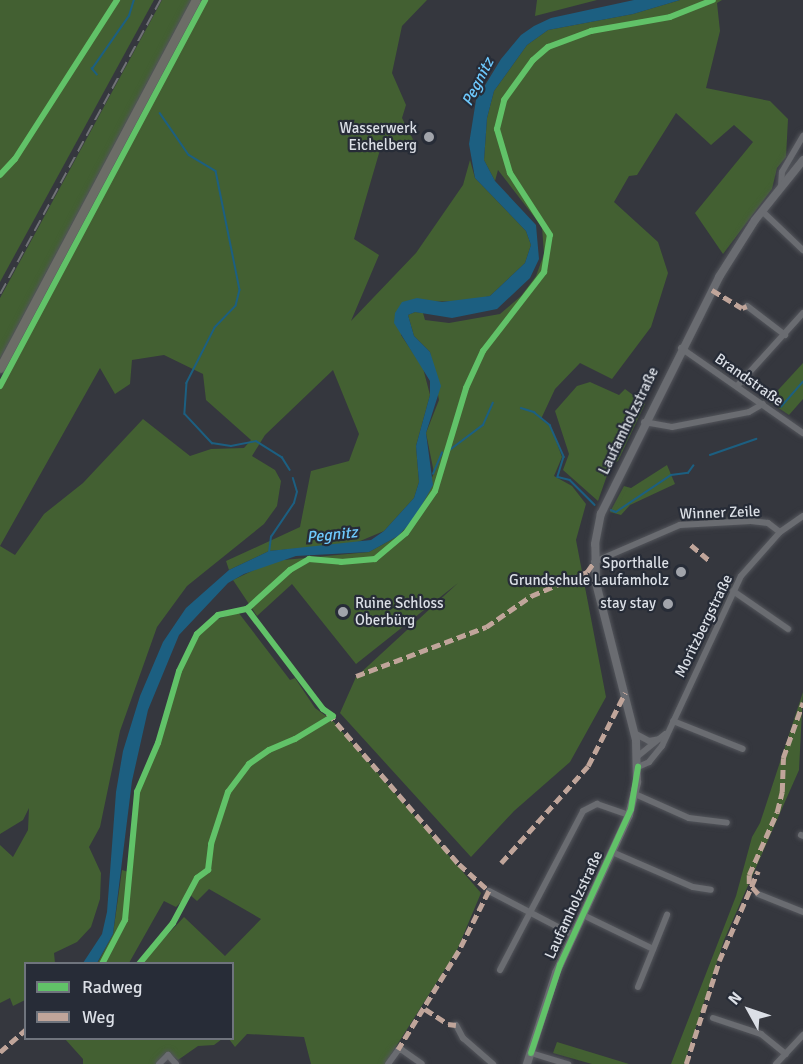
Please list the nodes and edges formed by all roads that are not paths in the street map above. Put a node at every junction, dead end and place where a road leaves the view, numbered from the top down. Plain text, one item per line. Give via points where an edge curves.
1 (196, 0) edge
2 (803, 136) edge
3 (803, 160) edge
4 (781, 186) junction
5 (762, 211) junction
6 (803, 250) edge
7 (747, 306) dead end
8 (803, 313) edge
9 (785, 335) junction
10 (681, 348) junction
11 (0, 368) edge
12 (738, 385) junction
13 (763, 404) junction
14 (644, 422) junction
15 (803, 433) edge
16 (803, 516) edge
17 (780, 531) junction
18 (594, 562) junction
19 (733, 591) junction
20 (788, 629) dead end
21 (673, 721) junction
22 (667, 732) junction
23 (634, 733) junction
24 (660, 739) junction
25 (743, 749) dead end
26 (638, 756) junction
27 (638, 767) junction
28 (635, 794) junction
29 (629, 815) junction
30 (727, 823) dead end
31 (612, 852) junction
32 (711, 890) dead end
33 (489, 891) dead end
34 (758, 894) dead end
35 (803, 912) edge
36 (527, 913) junction
37 (583, 915) junction
38 (667, 915) dead end
39 (573, 935) junction
40 (653, 949) junction
41 (500, 970) dead end
42 (638, 987) dead end
43 (713, 1018) dead end
44 (456, 1025) dead end
45 (803, 1035) edge
46 (531, 1053) junction
47 (786, 1054) junction
48 (159, 1064) edge
49 (176, 1064) edge
50 (388, 1064) edge
51 (422, 1064) edge
52 (493, 1064) edge
53 (527, 1064) edge
54 (568, 1064) edge
55 (776, 1064) edge

1 - 11 main road
2 - 4 street via 782,172
3 - 4 main road, Laufamholzstraße
4 - 5 main road, Laufamholzstraße
5 - 6 street
5 - 10 main road, Laufamholzstraße via 726,264
7 - 9 street
8 - 9 street
9 - 12 street
10 - 12 street, Brandstraße
10 - 14 main road, Laufamholzstraße
12 - 13 street, Brandstraße
13 - 14 street via 749,412 672,427
13 - 15 street, Brandstraße
14 - 18 main road, Laufamholzstraße via 603,506
16 - 17 street, Moritzbergstraße
17 - 18 street, Winner Zeile via 768,523 751,521 680,525
17 - 19 street, Moritzbergstraße
18 - 23 main road, Laufamholzstraße
19 - 20 street
19 - 21 street, Moritzbergstraße
21 - 22 street, Moritzbergstraße
21 - 25 street
22 - 24 street, Moritzbergstraße
22 - 27 street, Moritzbergstraße via 656,754
23 - 24 street via 649,741
23 - 26 main road, Laufamholzstraße
24 - 26 street, Moritzbergstraße
26 - 27 main road, Laufamholzstraße
27 - 28 main road, Laufamholzstraße
28 - 29 main road, Laufamholzstraße
28 - 30 street via 689,818
29 - 31 main road, Laufamholzstraße
29 - 36 street via 597,804 586,807
31 - 32 street via 693,887
31 - 37 main road, Laufamholzstraße
33 - 36 street
34 - 35 street
36 - 39 street
36 - 41 street
37 - 39 main road, Laufamholzstraße
37 - 40 street
38 - 40 street
39 - 46 main road, Laufamholzstraße
40 - 42 street
43 - 47 street via 760,1034
44 - 52 street via 463,1038
45 - 47 street
46 - 53 main road, Laufamholzstraße
46 - 54 street
47 - 55 street
48 - 49 street via 168,1055
50 - 51 street via 398,1050

